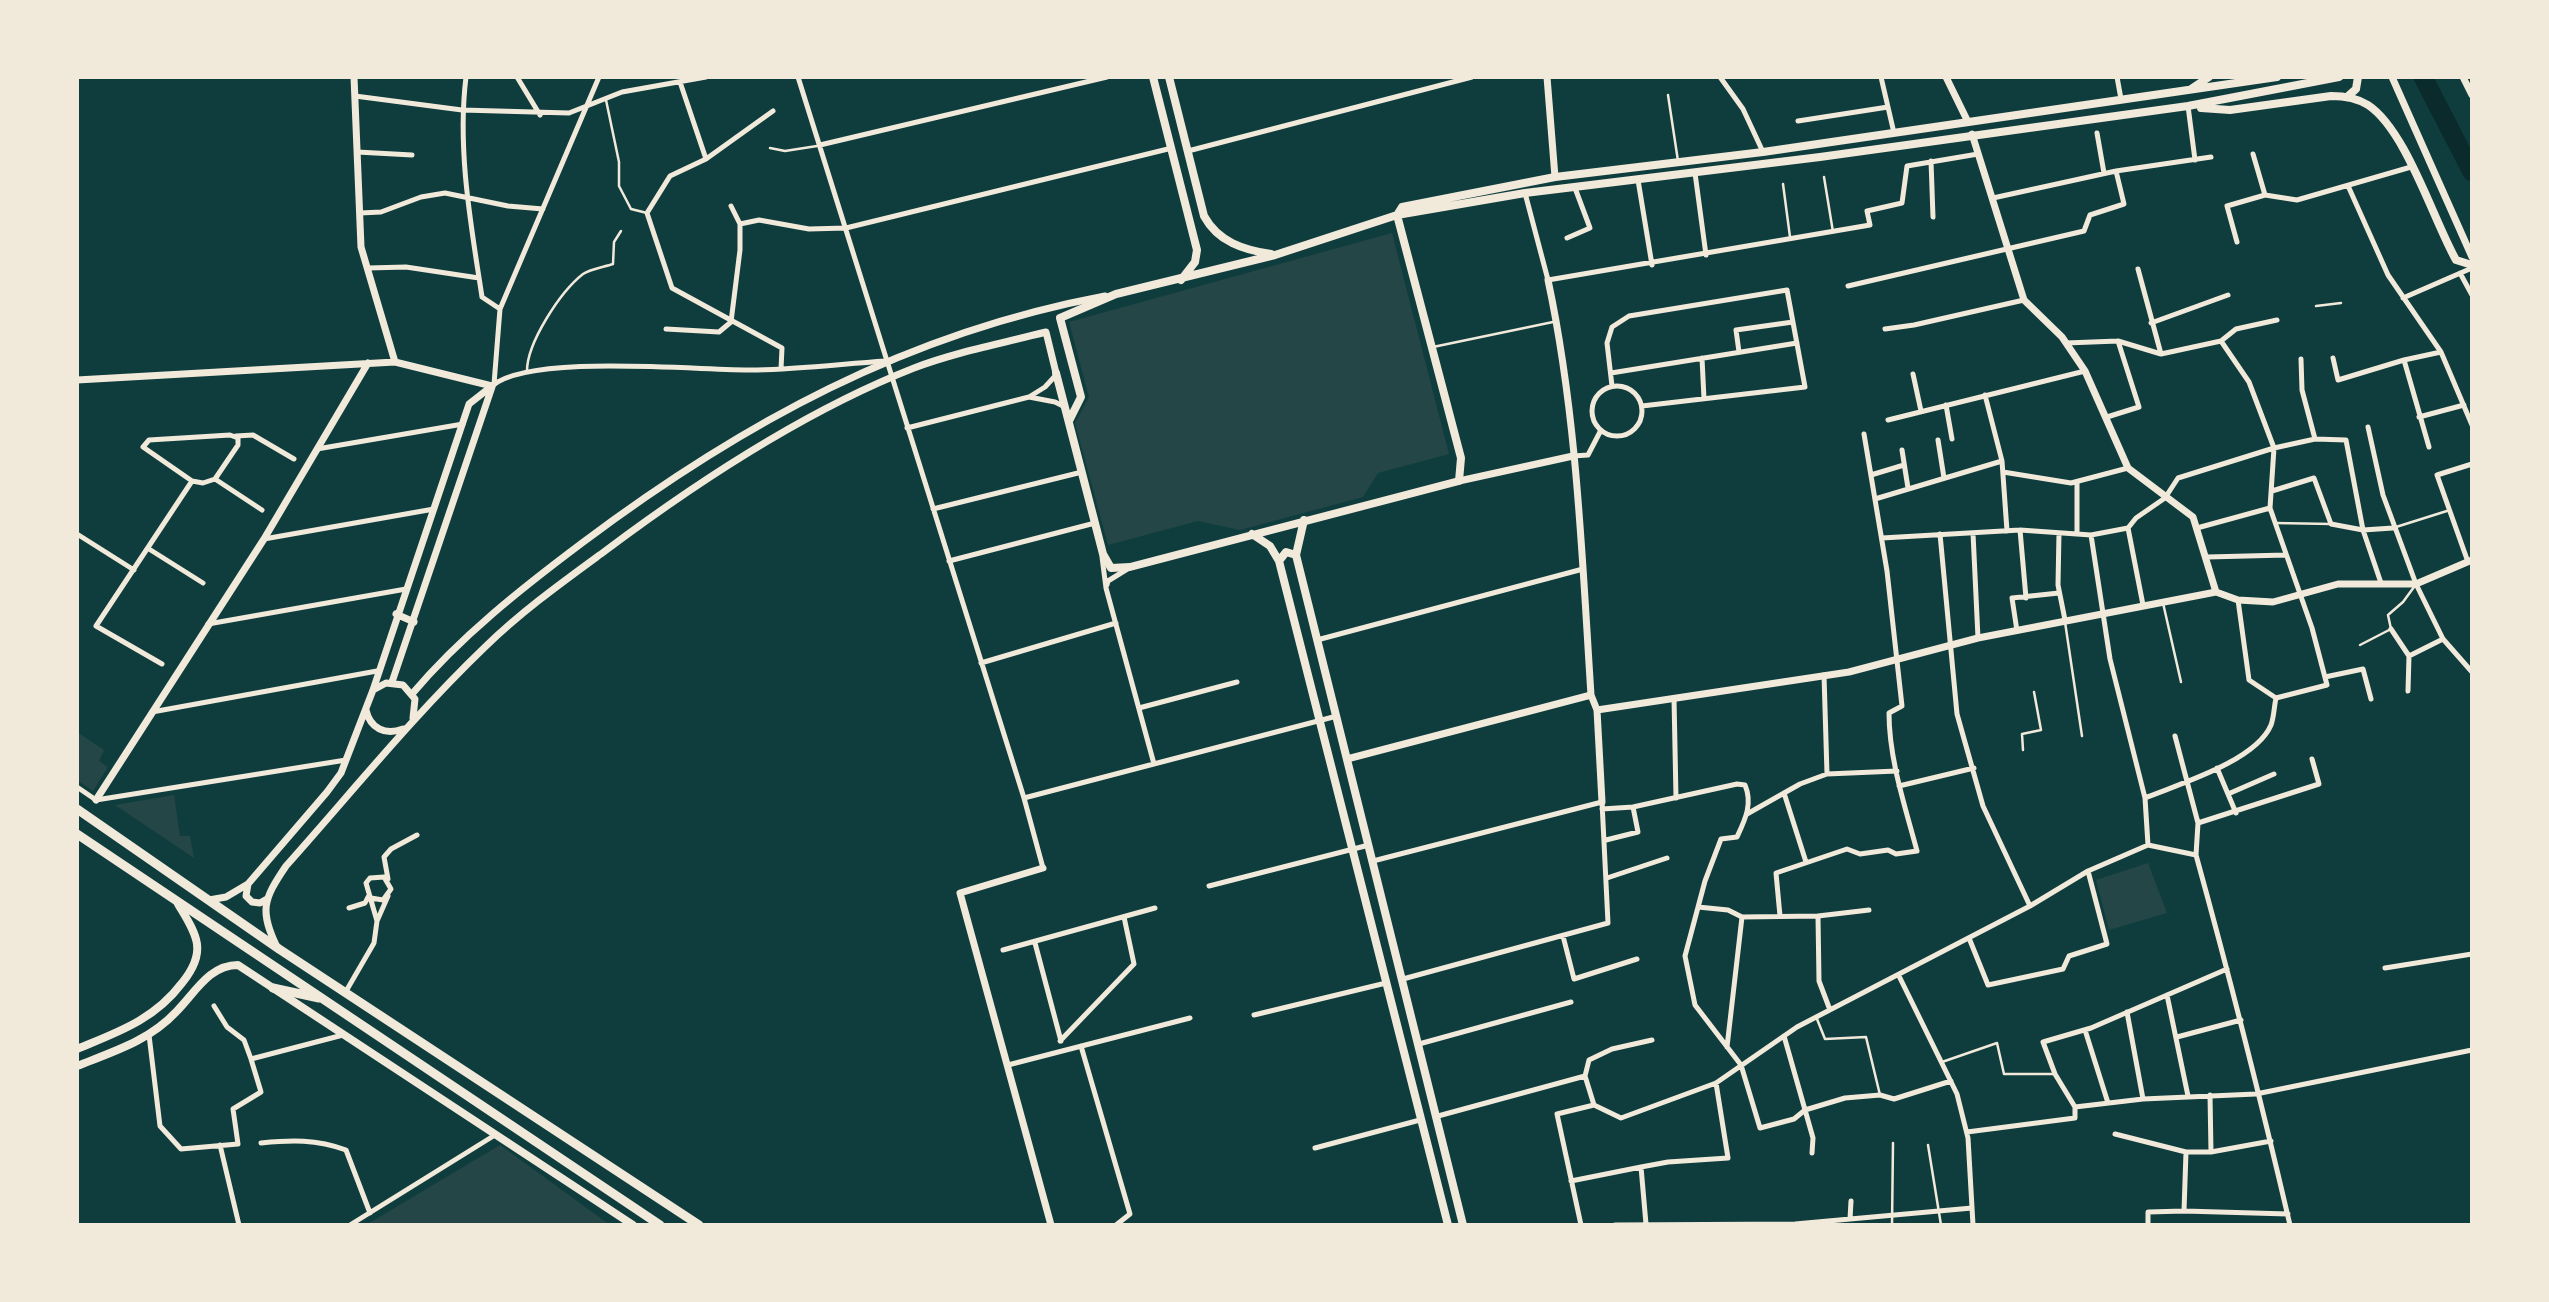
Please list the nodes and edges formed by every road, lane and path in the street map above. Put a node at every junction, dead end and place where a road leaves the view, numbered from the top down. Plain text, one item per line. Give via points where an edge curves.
1 (354, 77) edge
2 (466, 77) edge
3 (517, 77) edge
4 (599, 77) edge
5 (705, 77) edge
6 (798, 77) edge
7 (1107, 77) edge
8 (1153, 77) edge
9 (1169, 77) edge
10 (1472, 77) edge
11 (1547, 77) edge
12 (1720, 77) edge
13 (1881, 77) edge
14 (2117, 77) edge
15 (2199, 77) edge
16 (2209, 77) edge
17 (2277, 77) edge
18 (2339, 77) edge
19 (2358, 77) edge
20 (2392, 77) edge
21 (2463, 77) edge
22 (1949, 78) edge
23 (680, 82) junction
24 (2189, 90) junction
25 (1668, 95) dead end
26 (2472, 95) edge
27 (355, 96) junction
28 (2347, 97) junction
29 (605, 99) junction
30 (2121, 99) junction
31 (2188, 106) junction
32 (585, 107) junction
33 (1888, 107) junction
34 (462, 110) junction
35 (773, 111) dead end
36 (540, 115) junction
37 (1798, 121) dead end
38 (1968, 122) junction
39 (1894, 133) junction
40 (1972, 134) junction
41 (2097, 134) dead end
42 (820, 145) junction
43 (770, 148) dead end
44 (1172, 148) junction
45 (1186, 151) junction
46 (357, 152) junction
47 (1763, 152) junction
48 (1978, 154) junction
49 (2253, 154) dead end
50 (411, 155) dead end
51 (2211, 157) dead end
52 (706, 159) junction
53 (2195, 160) junction
54 (1931, 161) junction
55 (1678, 162) junction
56 (1765, 164) junction
57 (2411, 167) junction
58 (2116, 171) junction
59 (1695, 173) junction
60 (2104, 173) junction
61 (1555, 177) junction
62 (1824, 177) dead end
63 (1638, 180) junction
64 (1783, 184) dead end
65 (1575, 188) junction
66 (2349, 188) junction
67 (1525, 193) junction
68 (467, 195) junction
69 (2265, 195) junction
70 (1993, 198) junction
71 (731, 206) dead end
72 (542, 209) junction
73 (1399, 211) junction
74 (360, 213) junction
75 (647, 213) junction
76 (1933, 217) dead end
77 (1208, 222) junction
78 (740, 224) junction
79 (846, 228) junction
80 (621, 231) dead end
81 (1194, 231) junction
82 (1833, 233) junction
83 (1567, 238) dead end
84 (1791, 240) junction
85 (2237, 242) dead end
86 (2008, 248) junction
87 (1275, 255) junction
88 (1706, 255) junction
89 (2472, 257) edge
90 (1652, 265) junction
91 (2472, 266) edge
92 (368, 268) junction
93 (2138, 269) dead end
94 (2460, 273) junction
95 (479, 278) junction
96 (1181, 280) junction
97 (1548, 280) junction
98 (1848, 286) dead end
99 (1116, 294) junction
100 (2228, 295) dead end
101 (2472, 295) edge
102 (2403, 298) junction
103 (2024, 300) junction
104 (2341, 303) dead end
105 (2316, 306) dead end
106 (500, 309) junction
107 (2277, 320) dead end
108 (1557, 321) junction
109 (731, 322) junction
110 (1793, 322) junction
111 (2151, 323) junction
112 (666, 328) dead end
113 (1885, 328) dead end
114 (2118, 341) junction
115 (2221, 341) junction
116 (1797, 343) junction
117 (2066, 343) junction
118 (1433, 347) junction
119 (1739, 352) junction
120 (2441, 352) junction
121 (2161, 354) junction
122 (1702, 358) junction
123 (2333, 358) dead end
124 (2301, 359) dead end
125 (2404, 360) junction
126 (885, 361) junction
127 (395, 362) junction
128 (368, 363) junction
129 (781, 369) junction
130 (2085, 370) junction
131 (527, 372) junction
132 (1056, 373) junction
133 (1611, 373) junction
134 (1913, 374) dead end
135 (892, 378) junction
136 (77, 380) edge
137 (493, 385) junction
138 (1612, 386) junction
139 (1985, 395) junction
140 (1029, 397) junction
141 (1704, 399) junction
142 (1946, 405) junction
143 (2464, 405) junction
144 (1065, 407) junction
145 (1642, 407) junction
146 (1922, 411) junction
147 (2107, 416) junction
148 (2419, 416) junction
149 (1888, 420) dead end
150 (1069, 421) junction
151 (463, 424) junction
152 (2472, 425) edge
153 (2368, 427) dead end
154 (907, 428) junction
155 (1601, 430) junction
156 (1864, 434) dead end
157 (236, 436) junction
158 (1952, 439) dead end
159 (2315, 439) junction
160 (1938, 440) dead end
161 (2429, 447) dead end
162 (2274, 448) junction
163 (317, 449) junction
164 (1902, 450) dead end
165 (1573, 457) junction
166 (294, 459) dead end
167 (2002, 461) junction
168 (2472, 464) edge
169 (1904, 465) junction
170 (2128, 468) junction
171 (1082, 472) junction
172 (2003, 472) junction
173 (1871, 475) junction
174 (1944, 478) junction
175 (215, 479) junction
176 (192, 481) junction
177 (1459, 481) junction
178 (2077, 482) junction
179 (1908, 488) junction
180 (2272, 491) junction
181 (2165, 498) junction
182 (1875, 499) junction
183 (2270, 508) junction
184 (434, 509) junction
185 (933, 509) junction
186 (262, 510) dead end
187 (2449, 510) junction
188 (1304, 520) junction
189 (1096, 523) junction
190 (2275, 523) junction
191 (2331, 524) junction
192 (2128, 528) junction
193 (2197, 528) junction
194 (2393, 528) junction
195 (2020, 530) junction
196 (2363, 530) junction
197 (2007, 531) junction
198 (1973, 533) junction
199 (2060, 533) junction
200 (77, 534) edge
201 (1252, 534) junction
202 (1940, 534) junction
203 (2077, 534) junction
204 (2091, 536) junction
205 (1882, 537) junction
206 (264, 539) junction
207 (1101, 543) junction
208 (149, 549) junction
209 (1296, 555) junction
210 (2286, 555) junction
211 (2207, 557) junction
212 (949, 561) junction
213 (1279, 561) junction
214 (2470, 561) edge
215 (1130, 567) junction
216 (1583, 569) junction
217 (134, 570) junction
218 (203, 583) dead end
219 (2381, 583) junction
220 (2416, 584) junction
221 (1106, 588) junction
222 (406, 589) junction
223 (2216, 592) junction
224 (2059, 593) junction
225 (2302, 596) junction
226 (2026, 598) junction
227 (2238, 600) junction
228 (2162, 601) junction
229 (2143, 605) junction
230 (2101, 613) junction
231 (396, 614) junction
232 (2065, 620) junction
233 (414, 622) junction
234 (1115, 623) junction
235 (208, 624) junction
236 (2391, 629) junction
237 (2017, 631) junction
238 (1978, 638) junction
239 (2443, 639) junction
240 (1317, 640) junction
241 (2360, 645) dead end
242 (1951, 646) junction
243 (2409, 656) junction
244 (1896, 662) junction
245 (981, 663) junction
246 (162, 664) dead end
247 (377, 671) junction
248 (2472, 672) edge
249 (1824, 675) junction
250 (2325, 677) junction
251 (392, 682) junction
252 (1237, 682) dead end
253 (2181, 682) dead end
254 (373, 690) junction
255 (2409, 691) dead end
256 (2034, 692) dead end
257 (412, 694) junction
258 (1591, 695) junction
259 (1674, 698) junction
260 (2276, 698) junction
261 (2371, 699) dead end
262 (1139, 708) junction
263 (366, 710) junction
264 (1597, 710) junction
265 (152, 712) junction
266 (1337, 716) junction
267 (1320, 721) junction
268 (411, 722) junction
269 (2082, 736) dead end
270 (2175, 736) dead end
271 (2023, 750) dead end
272 (1347, 759) junction
273 (346, 760) junction
274 (2312, 760) dead end
275 (1154, 764) junction
276 (1974, 768) junction
277 (2217, 768) junction
278 (1896, 771) junction
279 (1827, 774) junction
280 (2274, 774) dead end
281 (2187, 781) junction
282 (1899, 786) junction
283 (77, 787) edge
284 (1784, 793) junction
285 (2228, 794) junction
286 (1024, 798) junction
287 (1676, 798) junction
288 (2146, 798) junction
289 (96, 800) junction
290 (1602, 806) junction
291 (1633, 807) junction
292 (77, 809) edge
293 (2236, 813) junction
294 (1747, 814) junction
295 (2198, 823) junction
296 (77, 834) edge
297 (417, 835) dead end
298 (1606, 840) junction
299 (1369, 845) junction
300 (2148, 845) junction
301 (1352, 850) junction
302 (2196, 855) junction
303 (1667, 858) dead end
304 (1373, 861) junction
305 (1806, 862) junction
306 (1043, 868) joint
307 (2088, 871) junction
308 (1607, 877) junction
309 (389, 882) junction
310 (248, 884) junction
311 (1209, 886) dead end
312 (388, 896) junction
313 (370, 898) junction
314 (267, 899) junction
315 (209, 900) junction
316 (178, 904) junction
317 (2030, 906) junction
318 (1698, 907) junction
319 (348, 908) dead end
320 (1155, 908) dead end
321 (1869, 910) dead end
322 (1780, 916) junction
323 (1818, 916) junction
324 (1124, 917) junction
325 (1742, 917) junction
326 (377, 921) junction
327 (1563, 936) junction
328 (1969, 939) junction
329 (1035, 943) junction
330 (278, 949) junction
331 (1003, 950) dead end
332 (2472, 954) edge
333 (1637, 959) dead end
334 (2385, 968) dead end
335 (2228, 969) junction
336 (1899, 976) junction
337 (1403, 979) junction
338 (1386, 983) junction
339 (273, 988) junction
340 (345, 993) junction
341 (2167, 995) junction
342 (324, 999) junction
343 (1571, 1002) dead end
344 (214, 1006) dead end
345 (1830, 1010) junction
346 (2127, 1012) junction
347 (1254, 1014) dead end
348 (1817, 1017) junction
349 (1190, 1018) dead end
350 (2241, 1020) junction
351 (2085, 1030) junction
352 (149, 1035) junction
353 (344, 1035) junction
354 (1784, 1036) junction
355 (2177, 1037) junction
356 (1652, 1040) dead end
357 (1060, 1041) junction
358 (1419, 1044) junction
359 (1081, 1046) junction
360 (1727, 1047) junction
361 (77, 1049) edge
362 (2472, 1050) edge
363 (1063, 1051) junction
364 (251, 1059) junction
365 (1942, 1063) junction
366 (1008, 1065) junction
367 (1741, 1065) junction
368 (77, 1066) edge
369 (2055, 1074) junction
370 (1584, 1076) junction
371 (1951, 1082) junction
372 (1716, 1083) junction
373 (2256, 1094) junction
374 (1880, 1095) junction
375 (2210, 1095) junction
376 (2188, 1096) junction
377 (2143, 1099) junction
378 (2108, 1103) junction
379 (1594, 1105) junction
380 (2075, 1107) junction
381 (1805, 1110) junction
382 (1437, 1116) junction
383 (1420, 1120) junction
384 (1967, 1132) junction
385 (2116, 1134) dead end
386 (495, 1135) junction
387 (2271, 1141) junction
388 (261, 1143) dead end
389 (1893, 1143) dead end
390 (220, 1145) junction
391 (1928, 1145) dead end
392 (1315, 1148) dead end
393 (2186, 1152) junction
394 (2211, 1152) junction
395 (1812, 1153) dead end
396 (1641, 1167) junction
397 (1571, 1181) junction
398 (1851, 1201) dead end
399 (1972, 1208) junction
400 (1939, 1211) junction
401 (2183, 1211) junction
402 (370, 1213) junction
403 (1892, 1213) junction
404 (2288, 1214) junction
405 (1850, 1219) junction
406 (1646, 1224) edge
407 (1795, 1224) edge
408 (239, 1225) edge
409 (351, 1225) edge
410 (633, 1225) edge
411 (660, 1225) edge
412 (699, 1225) edge
413 (1052, 1225) edge
414 (1116, 1225) edge
415 (1448, 1225) edge
416 (1463, 1225) edge
417 (1581, 1225) edge
418 (1615, 1225) edge
419 (1892, 1225) edge
420 (1941, 1225) edge
421 (1973, 1225) edge
422 (2148, 1225) edge
423 (2291, 1225) edge

1 - 27 street
2 - 34 street
3 - 36 street
4 - 32 street
5 - 23 street
6 - 42 street
7 - 42 street
8 - 44 main road
9 - 45 main road
10 - 45 street
11 - 61 street
12 - 47 street via 1743,109
13 - 33 street
14 - 30 street
15 - 24 street
16 - 24 main road
17 - 24 main road
18 - 31 main road
19 - 28 main road via 2356,89
20 - 89 street
21 - 26 street
22 - 38 street
23 - 29 street
23 - 52 street
24 - 30 main road
25 - 55 lane
27 - 34 street
27 - 46 street
28 - 31 main road via 2230,110
28 - 57 main road via 2367,105 2384,120
29 - 32 street
29 - 75 lane via 619,162 619,186 631,209
30 - 38 main road
31 - 40 main road
31 - 53 street
32 - 36 street
32 - 72 street
33 - 37 street
33 - 39 street
34 - 36 street
34 - 68 street
35 - 52 street
38 - 39 main road
39 - 47 main road
40 - 48 street
40 - 56 main road
41 - 60 street
42 - 43 lane via 785,151
42 - 79 street
44 - 79 street
44 - 81 main road
45 - 77 main road
46 - 50 street
46 - 74 street
47 - 55 main road
47 - 56 main road
48 - 54 street
48 - 70 street
49 - 69 street
51 - 53 street
52 - 75 street via 670,176
53 - 58 street
54 - 76 street
54 - 82 street via 1907,166 1902,203 1867,211 1870,225
55 - 61 main road
56 - 59 main road
57 - 66 street
57 - 91 main road via 2456,260
58 - 60 street
58 - 86 street via 2124,204 2090,215 2084,231
59 - 63 main road
59 - 88 street
60 - 70 street
61 - 73 main road via 1472,191
62 - 82 lane
63 - 65 main road
63 - 90 street
64 - 84 lane
65 - 67 main road
65 - 83 street via 1590,228
66 - 69 street via 2297,200
66 - 102 street
67 - 73 main road
67 - 97 street
68 - 72 street
68 - 74 street via 421,197 381,212
68 - 95 street
69 - 85 street via 2227,206
70 - 86 street
71 - 78 street
72 - 106 street
73 - 87 main road
73 - 118 main road
74 - 92 street via 361,247
75 - 109 street via 672,288
77 - 81 main road via 1205,234
77 - 87 main road via 1237,246
78 - 79 street via 759,220 810,229
78 - 109 street
79 - 126 street
80 - 131 lane via 614,242 613,264 584,273 558,304 527,356
81 - 96 main road via 1195,262
82 - 84 street
84 - 88 street
86 - 98 street
86 - 103 street
87 - 96 main road
88 - 90 street
90 - 97 street
91 - 94 street
92 - 95 street via 406,267
92 - 127 street
93 - 111 street
94 - 101 street
94 - 102 street
95 - 106 street via 482,296
96 - 99 main road
97 - 108 street
99 - 126 street via 980,328
99 - 150 main road via 1060,318 1081,397
100 - 111 street
102 - 120 street
103 - 113 street
103 - 117 street
104 - 105 lane
106 - 137 street
107 - 115 street via 2236,329
108 - 118 lane
108 - 165 street
109 - 112 street via 719,332
109 - 129 street via 782,348
110 - 116 street
110 - 119 street via 1736,330
110 - 133 street via 1787,290 1629,316 1612,327 1607,343
111 - 121 street
114 - 117 street
114 - 121 street
114 - 147 street via 2139,407
115 - 121 street
115 - 162 street via 2249,382
116 - 119 street
116 - 141 street via 1805,387
117 - 130 street
118 - 177 main road via 1461,458
119 - 122 street
120 - 125 street
120 - 143 street
122 - 133 street
122 - 141 street
123 - 125 street via 2338,380
124 - 159 street via 2302,390
125 - 148 street
126 - 129 street
126 - 135 street
126 - 257 street via 826,388 663,482 525,586
127 - 128 street
127 - 137 street
128 - 136 street
128 - 163 street
129 - 131 street
130 - 139 street
130 - 147 street
131 - 137 street
132 - 135 street via 1046,332 941,359
132 - 140 street
132 - 144 main road
133 - 138 street
134 - 146 street
135 - 154 street
135 - 268 street via 807,418 645,521 537,601
137 - 151 street via 469,404
137 - 233 street
138 - 145 street via 1634,393
138 - 155 street via 1598,394 1592,408
139 - 142 street
139 - 167 street
140 - 144 street
140 - 154 street
141 - 145 street
142 - 146 street
142 - 158 street
143 - 148 street
143 - 152 street
144 - 150 main road
145 - 155 street via 1633,430 1617,436
146 - 149 street
147 - 170 street
148 - 161 street
150 - 171 main road
151 - 163 street
151 - 184 street
153 - 194 street
154 - 185 street
155 - 165 street via 1588,455
156 - 173 street
157 - 166 street via 253,435
157 - 175 street via 238,445
157 - 176 street via 144,443 144,450
159 - 162 street
159 - 196 street via 2346,440
160 - 174 street
162 - 180 street
162 - 181 street via 2178,478
163 - 206 street
164 - 169 street
165 - 177 street
165 - 216 street
167 - 172 street
167 - 174 street
168 - 187 street via 2437,475
169 - 173 street
169 - 179 street
170 - 178 street
170 - 181 street
171 - 185 street
171 - 189 main road
172 - 178 street
172 - 197 street
173 - 182 street
174 - 179 street
175 - 176 street
175 - 186 street
176 - 208 street
177 - 188 main road
178 - 203 street
179 - 182 street
180 - 183 street
180 - 191 street via 2314,478
181 - 192 street
181 - 193 street via 2193,517
182 - 205 street
183 - 190 street
183 - 193 street
184 - 206 street
184 - 222 street
185 - 212 street
187 - 194 lane
187 - 214 street
188 - 201 main road
188 - 209 main road
189 - 207 main road
189 - 212 street
190 - 191 lane
190 - 210 street
191 - 196 street
192 - 204 street
192 - 229 street
193 - 211 street
194 - 196 street
194 - 220 street
195 - 197 street
195 - 199 street
195 - 226 street
196 - 219 street
197 - 198 street
198 - 202 street
198 - 238 street
199 - 203 street
199 - 224 street
200 - 217 street
201 - 213 main road via 1269,546
201 - 215 main road
202 - 205 street
202 - 242 street
203 - 204 street
204 - 230 street
205 - 244 street
206 - 235 street
207 - 215 main road via 1111,568
207 - 221 street
208 - 217 street
208 - 218 street
209 - 213 main road via 1286,552
209 - 240 main road
210 - 211 street
210 - 225 street
211 - 223 street
212 - 245 street
213 - 267 main road
214 - 220 street
215 - 221 street via 1108,581
216 - 240 street
216 - 258 street
217 - 246 street via 96,626
219 - 220 street
219 - 225 street via 2338,584
220 - 236 lane via 2388,615
220 - 239 street
221 - 234 street
222 - 231 street
222 - 235 street
223 - 227 street
223 - 228 street
224 - 226 street
224 - 232 street
225 - 227 street via 2273,602
225 - 250 street
226 - 237 street via 2012,598
227 - 260 street via 2249,680
228 - 229 street
228 - 253 lane
229 - 230 street
230 - 232 street
230 - 288 street
231 - 233 street
231 - 247 street
232 - 237 street
232 - 269 lane
233 - 251 street
234 - 245 street
234 - 262 street
235 - 265 street
236 - 241 lane
236 - 243 street
237 - 238 street
238 - 242 street
239 - 243 street
239 - 248 street
240 - 266 main road
242 - 244 street
242 - 276 street via 1957,714
243 - 255 street
244 - 249 street
244 - 278 street via 1902,706 1889,713
245 - 286 street
247 - 254 street
247 - 265 street
249 - 259 street
249 - 279 street
250 - 260 street via 2327,685
250 - 261 street via 2363,669
251 - 254 street
251 - 257 street
252 - 262 street
254 - 263 street
256 - 271 lane via 2041,730 2022,734
257 - 268 street via 416,711
258 - 264 street
258 - 272 street
259 - 264 street
259 - 287 street
260 - 277 street via 2271,726 2253,748
262 - 275 street
263 - 268 street via 370,721 384,731 396,732
263 - 273 street
264 - 290 street
265 - 289 street
266 - 267 street
266 - 272 main road
267 - 275 street
267 - 301 main road
268 - 314 street via 286,866
270 - 281 street
272 - 299 main road
273 - 289 street
273 - 310 street via 334,783
274 - 293 street via 2319,784
275 - 286 street
276 - 282 street
276 - 317 street via 1983,806
277 - 281 street
277 - 285 street
278 - 279 street
278 - 282 street
279 - 284 street
280 - 285 street
281 - 288 street
281 - 295 street
282 - 305 street via 1917,851 1876,854 1847,849
283 - 289 street
284 - 294 street
284 - 305 street
285 - 293 street
286 - 306 street
287 - 291 street
287 - 294 street via 1745,785
288 - 300 street
290 - 291 street
290 - 298 street
290 - 304 street
291 - 298 street via 1638,832
292 - 315 main road
293 - 295 street
294 - 318 street via 1737,837 1721,839
295 - 302 street
296 - 316 main road
297 - 309 street via 383,857
298 - 308 street
299 - 301 street
299 - 304 main road
300 - 302 street
300 - 307 street
301 - 311 street
301 - 338 main road
302 - 335 street
303 - 308 street
304 - 337 main road
305 - 322 street via 1776,873
306 - 366 street via 960,893
307 - 317 street
307 - 328 street via 2107,944 2069,956 2063,970 1988,985
308 - 327 street via 1608,923
309 - 312 street
309 - 313 street via 384,877 370,877 366,884
310 - 314 street via 248,900 256,904
310 - 315 street via 226,897
312 - 313 street
312 - 326 street
313 - 319 street
313 - 326 street
314 - 330 street via 266,923
315 - 330 main road
316 - 342 main road
316 - 361 main road via 197,942 194,967 185,980 144,1020
317 - 328 street
318 - 325 street via 1728,910
318 - 360 street via 1685,956 1689,980 1695,1005
320 - 324 street
321 - 323 street
322 - 323 street
322 - 325 street
323 - 345 street via 1819,981
324 - 329 street
324 - 357 street via 1134,964
325 - 360 street
326 - 340 street via 374,943
327 - 333 street via 1574,979
327 - 337 street
328 - 336 street
329 - 331 street
329 - 357 street
330 - 340 main road
332 - 334 street
335 - 341 street
335 - 350 street
336 - 345 street
336 - 365 street
337 - 338 main road
337 - 358 main road
338 - 347 street
338 - 383 main road
339 - 342 main road
339 - 352 main road via 238,965 221,966
339 - 353 main road
340 - 412 main road
341 - 346 street
341 - 355 street
342 - 411 main road
343 - 358 street
344 - 364 street via 227,1027 244,1040
345 - 348 street
346 - 351 street
346 - 377 street
348 - 354 street
348 - 374 lane via 1825,1039 1866,1037
349 - 359 street
350 - 355 street
350 - 373 street
351 - 369 street via 2043,1042
351 - 378 street
352 - 368 main road
352 - 390 street via 160,1126 181,1149
353 - 364 street
353 - 386 main road
354 - 367 street
354 - 381 street
355 - 376 street
356 - 370 street via 1612,1049 1589,1060
357 - 363 street
358 - 382 main road
359 - 363 street
359 - 414 street via 1129,1214
360 - 367 street
362 - 373 street
363 - 366 street
364 - 390 street via 261,1092 233,1109 238,1143
365 - 369 lane via 1997,1043 2004,1074
365 - 371 street
366 - 413 street
367 - 372 street
367 - 381 street via 1759,1128 1794,1119
369 - 380 street
370 - 379 street
370 - 382 street
371 - 374 street via 1894,1099
371 - 384 street
372 - 379 street via 1621,1118
372 - 396 street via 1728,1158
373 - 375 street
373 - 387 street
374 - 381 street via 1845,1098
375 - 376 street
375 - 394 street
376 - 377 street
377 - 378 street
378 - 380 street
379 - 397 street via 1557,1114
380 - 384 street via 2075,1118
381 - 395 street
382 - 383 main road
382 - 416 main road
383 - 392 street
383 - 415 main road
384 - 399 street
385 - 393 street
386 - 402 street
386 - 410 main road
387 - 394 street
387 - 404 street
388 - 402 street via 298,1139 346,1150
389 - 403 lane
390 - 408 street
391 - 400 lane
393 - 394 street
393 - 401 street
396 - 397 street
396 - 406 street
397 - 417 street
398 - 405 street
399 - 400 street
399 - 421 street
400 - 403 street
400 - 420 lane
401 - 404 street
401 - 422 street via 2148,1212
402 - 409 street
403 - 405 street
403 - 419 lane
404 - 423 street
405 - 407 street
406 - 407 street
406 - 418 street

